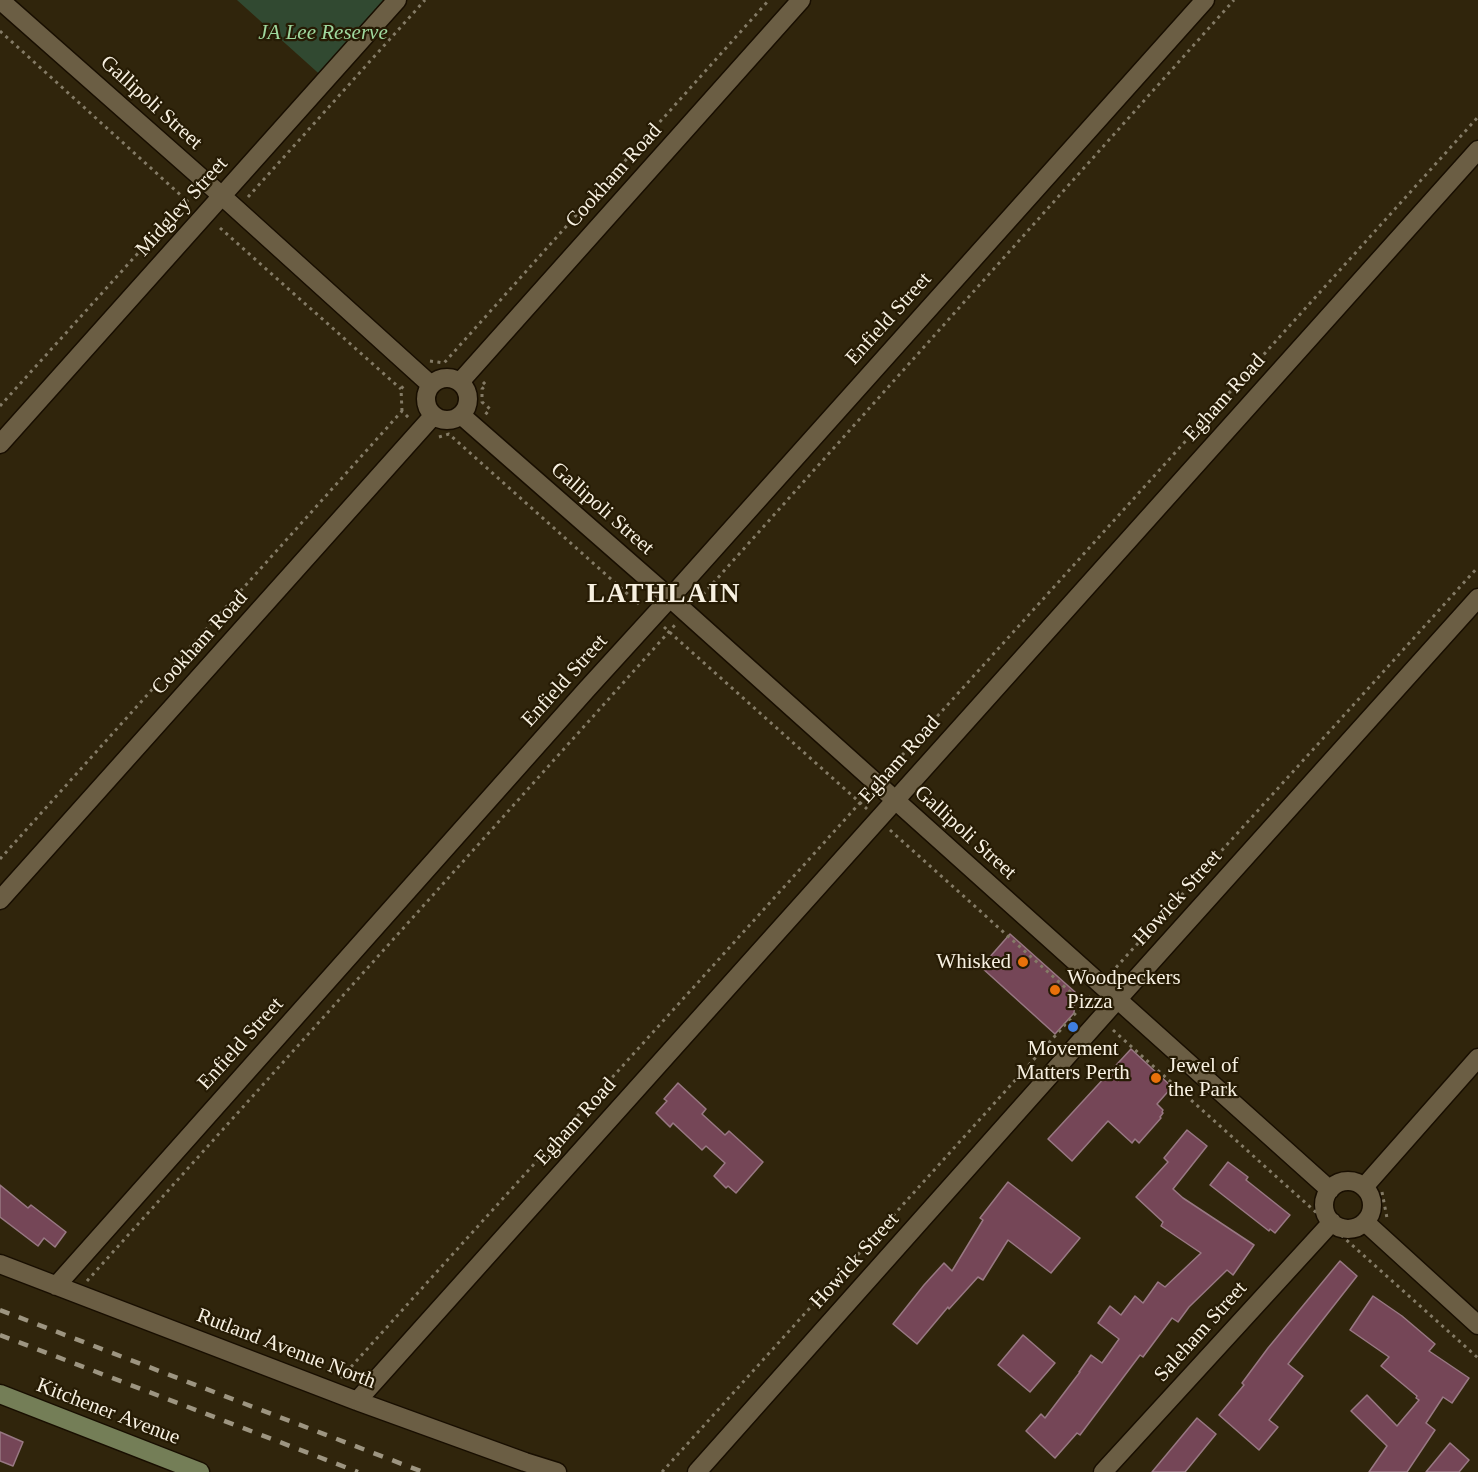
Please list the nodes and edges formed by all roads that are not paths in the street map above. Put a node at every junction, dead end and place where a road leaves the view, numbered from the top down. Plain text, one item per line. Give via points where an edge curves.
1 (0, 0) edge
2 (397, 0) edge
3 (801, 0) edge
4 (1204, 0) edge
5 (1478, 150) edge
6 (222, 196) junction
7 (465, 376) junction
8 (431, 385) junction
9 (468, 421) junction
10 (428, 423) junction
11 (0, 444) edge
12 (670, 598) junction
13 (1478, 598) edge
14 (894, 800) junction
15 (0, 900) edge
16 (1117, 1000) junction
17 (1478, 1058) edge
18 (1369, 1181) junction
19 (1329, 1190) junction
20 (1365, 1222) junction
21 (1331, 1223) junction
22 (0, 1264) edge
23 (56, 1286) junction
24 (1478, 1325) edge
25 (0, 1394) edge
26 (357, 1401) junction
27 (200, 1472) edge
28 (557, 1472) edge
29 (697, 1472) edge
30 (1104, 1472) edge

1 - 6 street, Gallipoli Street
2 - 6 street, Midgley Street
3 - 7 street, Cookham Road
4 - 12 street, Enfield Street
5 - 14 street, Egham Road
6 - 8 street, Gallipoli Street
6 - 11 street, Midgley Street
7 - 8 street
7 - 9 street
8 - 10 street via 425,398
9 - 10 street via 439,419
9 - 12 street, Gallipoli Street
10 - 15 street, Cookham Road
12 - 14 street, Gallipoli Street
12 - 23 street, Enfield Street
13 - 16 street, Howick Street
14 - 16 street, Gallipoli Street
14 - 26 street, Egham Road
16 - 19 street, Gallipoli Street
16 - 29 street, Howick Street
17 - 18 street
18 - 19 street via 1346,1181
18 - 20 street via 1372,1204
19 - 21 street via 1324,1206
20 - 21 street via 1348,1229
20 - 24 street
21 - 30 street, Saleham Street
22 - 23 street, Rutland Avenue North
23 - 26 street, Rutland Avenue North
25 - 27 street, Kitchener Avenue
26 - 28 street, Rutland Avenue North

